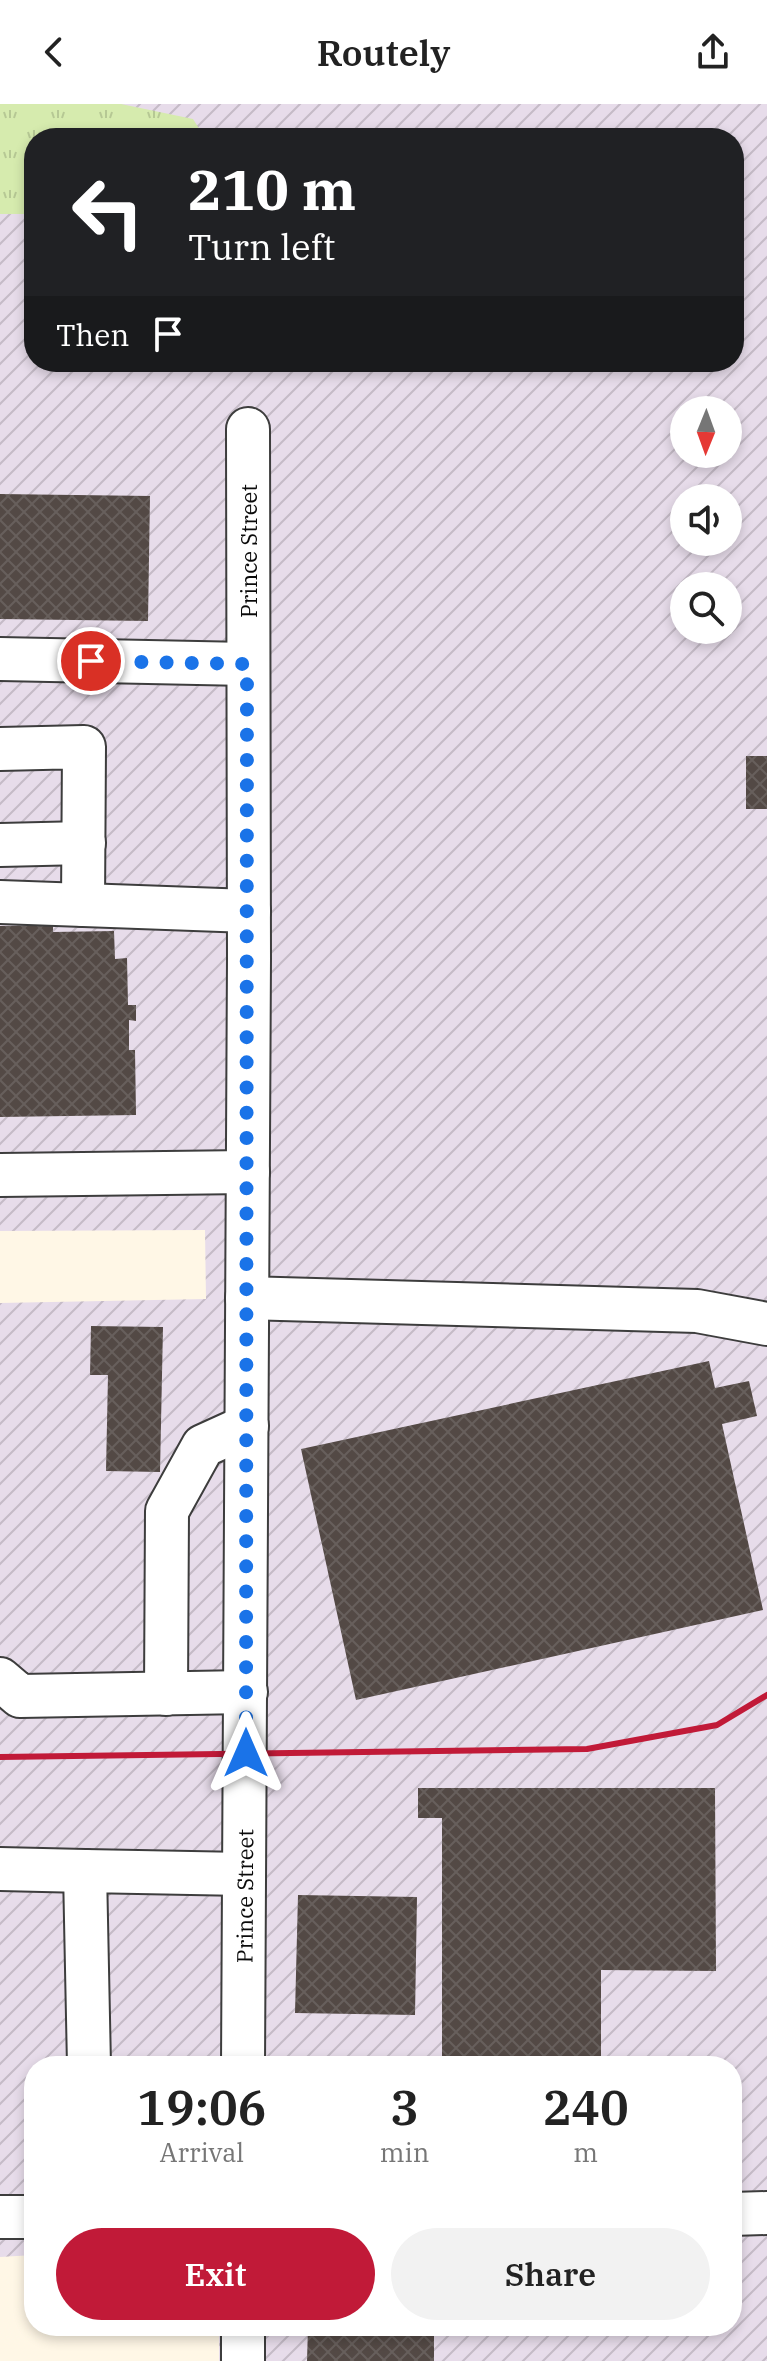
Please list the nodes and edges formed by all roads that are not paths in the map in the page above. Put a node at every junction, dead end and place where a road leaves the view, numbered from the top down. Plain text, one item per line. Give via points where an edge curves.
1 (248, 429) dead end
2 (0, 659) edge
3 (247, 664) junction
4 (0, 749) edge
5 (84, 843) junction
6 (0, 845) edge
7 (0, 902) edge
8 (83, 905) junction
9 (249, 911) junction
10 (248, 1172) junction
11 (0, 1175) edge
12 (247, 1298) junction
13 (767, 1324) edge
14 (247, 1426) junction
15 (0, 1679) edge
16 (246, 1692) junction
17 (166, 1694) junction
18 (0, 1869) edge
19 (85, 1871) junction
20 (244, 1874) junction
21 (89, 2056) edge
22 (243, 2056) edge
23 (767, 2213) edge
24 (742, 2214) edge
25 (0, 2217) edge
26 (24, 2217) edge
27 (243, 2336) edge
28 (243, 2361) edge

1 - 3 street, Prince Street
2 - 3 street
3 - 9 street, Prince Street
4 - 5 street via 84,747
5 - 6 street
5 - 8 street
7 - 8 street
8 - 9 street
9 - 10 street, Prince Street
10 - 11 street
10 - 12 street, Prince Street
12 - 13 street via 697,1311
12 - 14 street, Prince Street
14 - 16 street, Prince Street
14 - 17 street via 203,1446 167,1511
15 - 17 street via 20,1696
16 - 17 street
16 - 20 street, Prince Street
18 - 19 street
19 - 20 street
19 - 21 street
20 - 22 street, Prince Street
23 - 24 street
25 - 26 street
27 - 28 street

